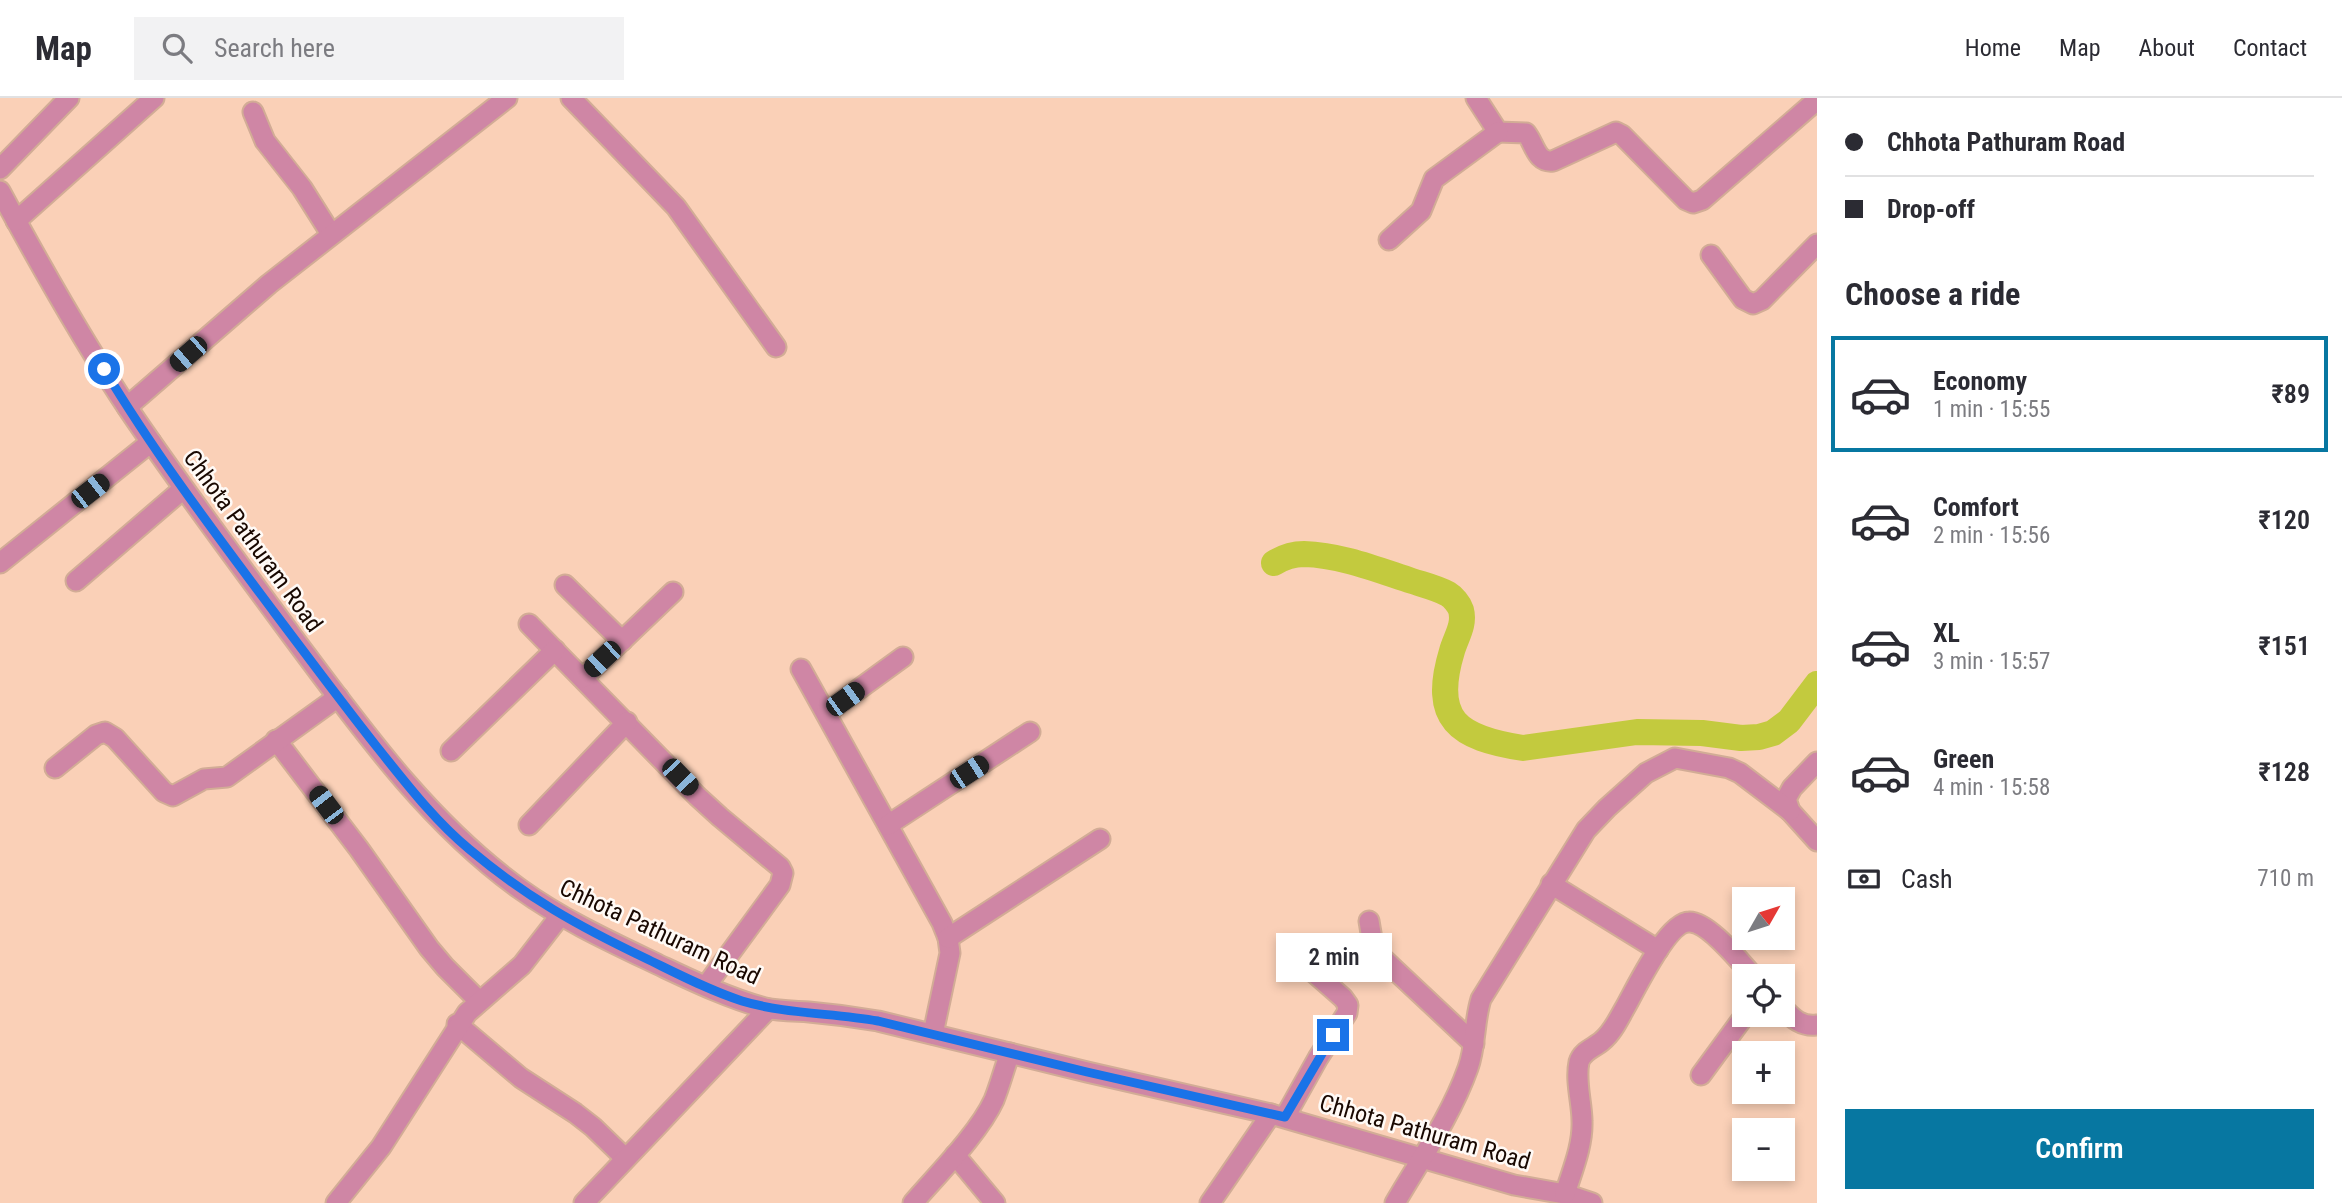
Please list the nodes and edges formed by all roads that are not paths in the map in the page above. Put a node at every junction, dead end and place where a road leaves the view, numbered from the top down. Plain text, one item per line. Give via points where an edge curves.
1 (69, 98) edge
2 (154, 98) edge
3 (507, 98) edge
4 (571, 98) edge
5 (1476, 98) edge
6 (1817, 100) edge
7 (253, 111) dead end
8 (1499, 132) junction
9 (0, 169) edge
10 (0, 191) edge
11 (16, 221) junction
12 (331, 234) junction
13 (1389, 240) dead end
14 (1817, 244) edge
15 (1711, 255) dead end
16 (776, 347) dead end
17 (127, 407) junction
18 (151, 442) junction
19 (183, 489) junction
20 (0, 564) edge
21 (76, 581) dead end
22 (565, 585) dead end
23 (673, 592) dead end
24 (529, 624) dead end
25 (622, 641) junction
26 (555, 650) junction
27 (903, 657) dead end
28 (802, 669) dead end
29 (583, 678) junction
30 (338, 697) junction
31 (826, 713) junction
32 (627, 722) junction
33 (1030, 732) dead end
34 (276, 740) junction
35 (451, 751) dead end
36 (1817, 762) edge
37 (55, 768) dead end
38 (1790, 811) junction
39 (529, 825) dead end
40 (888, 825) junction
41 (1100, 839) dead end
42 (1817, 841) edge
43 (1551, 884) junction
44 (560, 916) junction
45 (1369, 922) dead end
46 (948, 938) junction
47 (1658, 950) junction
48 (1294, 955) dead end
49 (1742, 964) edge
50 (706, 986) junction
51 (478, 1000) junction
52 (768, 1009) junction
53 (1795, 1020) edge
54 (457, 1024) junction
55 (1817, 1025) edge
56 (1736, 1027) edge
57 (933, 1034) junction
58 (1474, 1044) junction
59 (1010, 1053) junction
60 (1701, 1075) dead end
61 (1278, 1116) junction
62 (955, 1155) junction
63 (1421, 1157) junction
64 (625, 1158) junction
65 (1565, 1194) junction
66 (336, 1203) edge
67 (584, 1203) edge
68 (913, 1203) edge
69 (995, 1203) edge
70 (1210, 1203) edge
71 (1395, 1203) edge
72 (1592, 1203) edge

1 - 9 street
2 - 11 street
3 - 12 street
4 - 16 street via 676,207
5 - 8 street
6 - 8 street via 1693,203 1616,132 1549,161 1539,157 1526,133
7 - 12 street via 265,141
8 - 13 street via 1434,178 1421,211
10 - 11 street, Chhota Pathuram Road
11 - 17 street, Chhota Pathuram Road
12 - 17 street
14 - 15 street via 1753,304 1743,299
17 - 18 street, Chhota Pathuram Road
18 - 19 street, Chhota Pathuram Road
18 - 20 street
19 - 21 street
19 - 30 street, Chhota Pathuram Road
22 - 25 street
23 - 25 street
24 - 26 street
25 - 29 street
26 - 29 street
26 - 35 street
27 - 31 street
28 - 31 street
29 - 32 street
30 - 34 street
30 - 44 street, Chhota Pathuram Road via 438,819 468,848
31 - 40 street
32 - 39 street
32 - 50 street via 697,796 776,862 783,873 780,885
33 - 40 street
34 - 37 street via 227,777 204,779 173,796 105,732
34 - 51 street via 429,948
36 - 38 street via 1792,788 1786,799
38 - 42 street
38 - 43 street via 1740,773 1675,758 1646,773 1607,808 1586,830
40 - 46 street
41 - 46 street
43 - 47 street
43 - 58 street via 1481,999
44 - 50 street, Chhota Pathuram Road
44 - 51 street via 522,965
45 - 58 street via 1373,945 1387,964
46 - 57 street via 950,953
47 - 49 street via 1688,921 1719,940
47 - 65 street via 1614,1027 1580,1059 1581,1139
48 - 61 street via 1348,1005
50 - 52 street, Chhota Pathuram Road
51 - 54 street
52 - 57 street, Chhota Pathuram Road via 845,1015
52 - 64 street
53 - 55 street
54 - 64 street via 521,1078 575,1112
54 - 66 street via 381,1147
56 - 60 street
57 - 59 street, Chhota Pathuram Road
58 - 63 street via 1456,1096
59 - 61 street, Chhota Pathuram Road
59 - 62 street via 994,1100
61 - 63 street, Chhota Pathuram Road
61 - 70 street
62 - 68 street
62 - 69 street
63 - 65 street, Chhota Pathuram Road via 1514,1185
63 - 71 street
64 - 67 street
65 - 72 street, Chhota Pathuram Road

